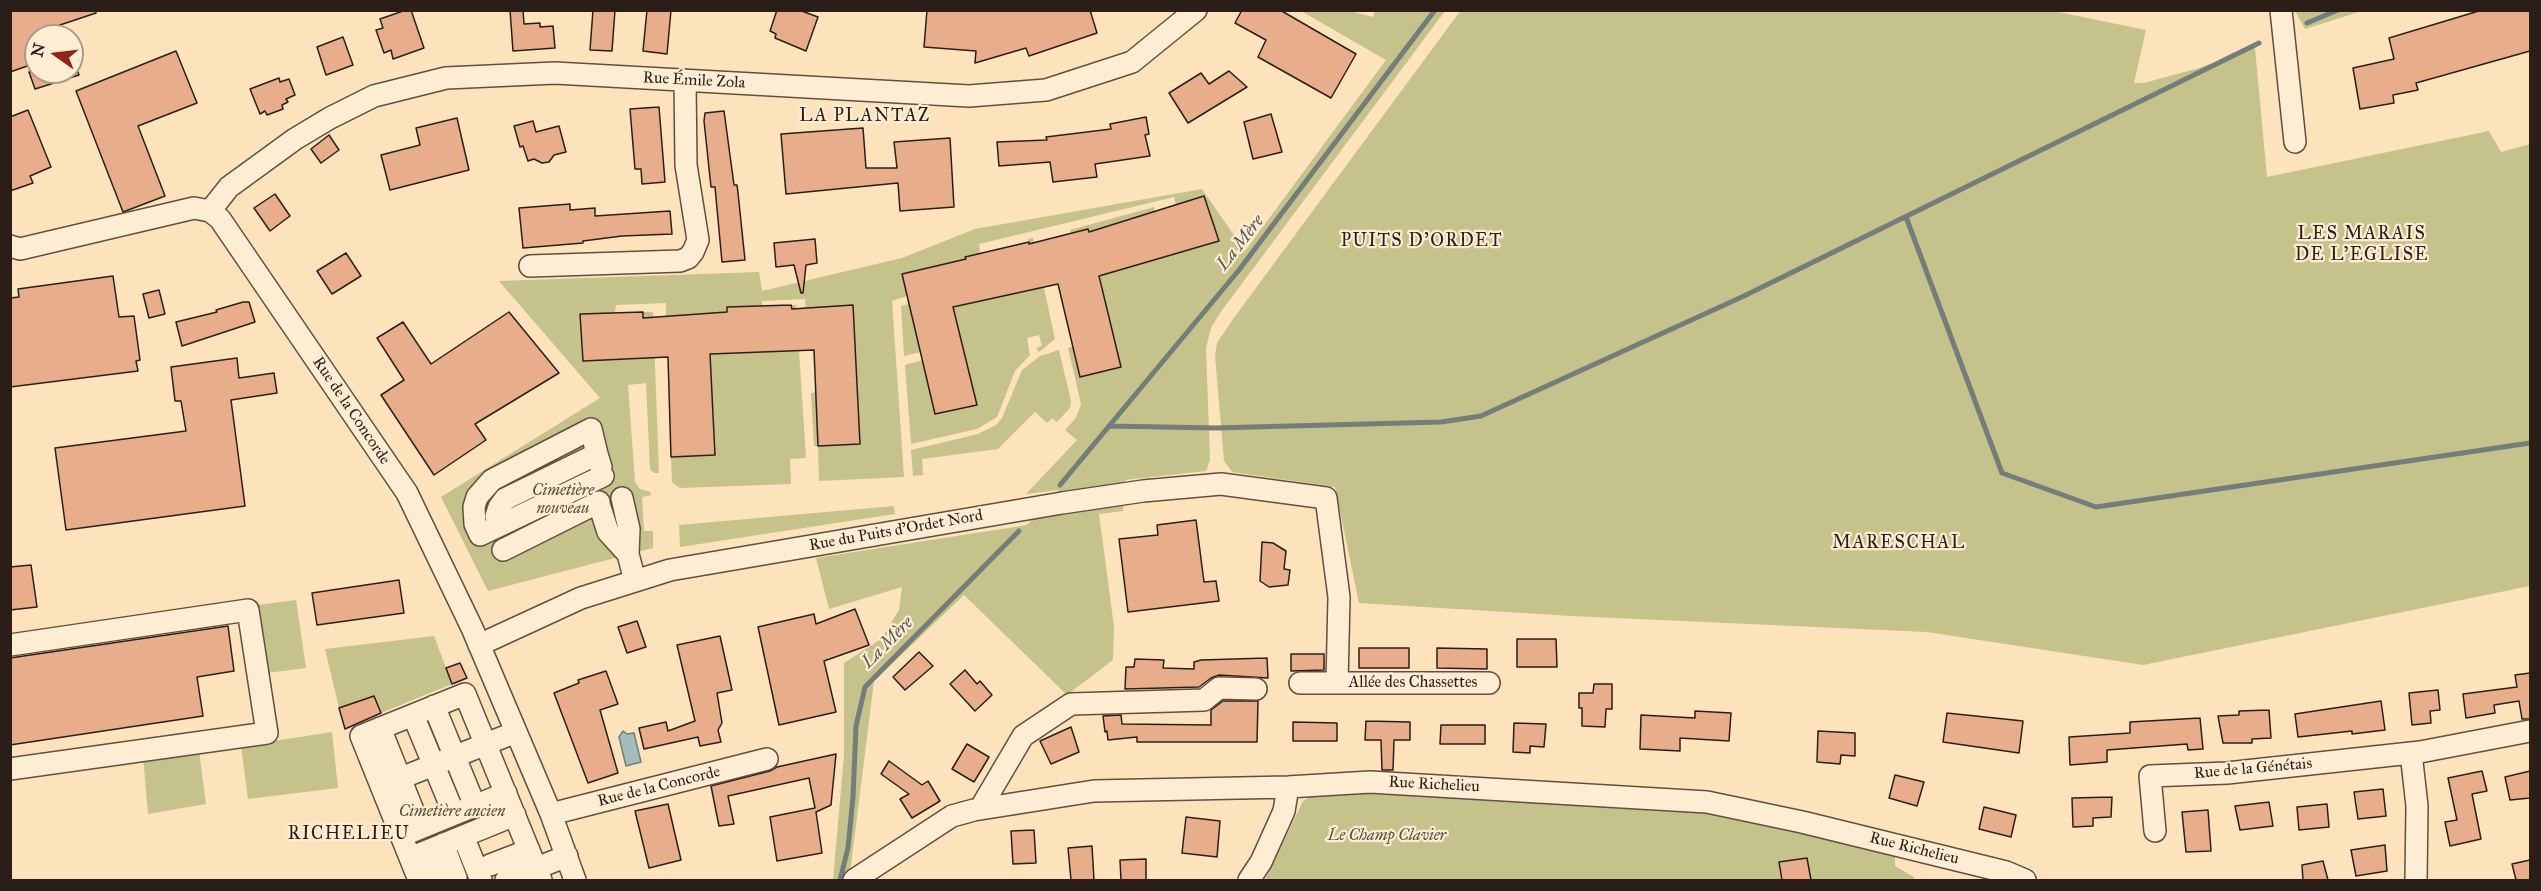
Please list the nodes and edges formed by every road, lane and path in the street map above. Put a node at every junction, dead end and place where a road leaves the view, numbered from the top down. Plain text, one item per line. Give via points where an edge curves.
1 (1196, 10) edge
2 (2281, 10) edge
3 (685, 80) junction
4 (2295, 142) dead end
5 (210, 211) junction
6 (14, 250) edge
7 (530, 266) dead end
8 (602, 491) junction
9 (1326, 498) joint
10 (503, 550) dead end
11 (628, 554) junction
12 (635, 581) junction
13 (10, 645) edge
14 (479, 645) junction
15 (1300, 683) dead end
16 (1337, 683) junction
17 (1489, 683) dead end
18 (1256, 689) dead end
19 (413, 715) junction
20 (387, 726) junction
21 (2530, 731) edge
22 (516, 732) junction
23 (472, 750) junction
24 (2411, 753) junction
25 (767, 759) dead end
26 (433, 765) junction
27 (10, 769) edge
28 (398, 779) junction
29 (1288, 787) junction
30 (492, 799) junction
31 (980, 809) junction
32 (454, 814) junction
33 (551, 814) junction
34 (515, 815) junction
35 (418, 829) junction
36 (2155, 831) dead end
37 (436, 847) junction
38 (567, 856) junction
39 (527, 872) edge
40 (485, 873) edge
41 (419, 880) edge
42 (439, 880) edge
43 (448, 880) edge
44 (575, 880) edge
45 (854, 880) edge
46 (1250, 880) edge
47 (2025, 880) edge
48 (2416, 880) edge

1 - 3 street, Rue Émile Zola via 1132,62 1046,90 969,96
2 - 4 street
3 - 5 street, Rue Émile Zola via 555,73 446,78 374,96 295,139 229,187
3 - 7 street via 686,165 698,240 693,252 680,261
5 - 6 street via 194,208
5 - 14 street, Rue de la Concorde via 220,219 407,493
8 - 8 street via 597,454 504,499 496,516 499,526
8 - 10 street
8 - 11 street via 608,532
8 - 11 street via 613,483 619,487 629,529
9 - 12 street, Rue du Puits d'Ordet Nord via 1221,484 1143,490 681,568
9 - 16 street, Allée des Chassettes via 1339,597
11 - 12 street
12 - 14 street, Rue du Puits d'Ordet Nord via 581,598
13 - 27 street via 248,610 267,733
14 - 22 street, Rue de la Concorde
15 - 16 street, Allée des Chassettes
16 - 17 street, Allée des Chassettes
18 - 31 street via 1219,688 1204,699 1071,704 1023,736
19 - 20 street
19 - 23 street via 444,702
19 - 26 street
20 - 28 street
20 - 28 street via 361,736
21 - 24 street, Rue de la Génétais
22 - 23 street
22 - 33 street, Rue de la Concorde
23 - 26 street
23 - 30 street
24 - 36 street, Rue de la Génétais via 2227,773 2151,776
24 - 48 street via 2417,806
25 - 33 street, Rue de la Concorde
26 - 28 street
26 - 32 street
28 - 35 street
28 - 35 street
29 - 31 street, Rue Richelieu via 1094,791
29 - 46 street via 1284,811
29 - 47 street, Rue Richelieu via 1370,782 1707,802 1802,822
30 - 32 street
30 - 34 street
31 - 45 street, Rue Richelieu via 952,816
32 - 35 street
33 - 38 street, Rue de la Concorde
34 - 37 street
34 - 39 street
35 - 37 street
37 - 40 street
37 - 41 street
37 - 42 street
37 - 43 street via 456,878
38 - 39 street
38 - 44 street, Rue de la Concorde
39 - 40 street

